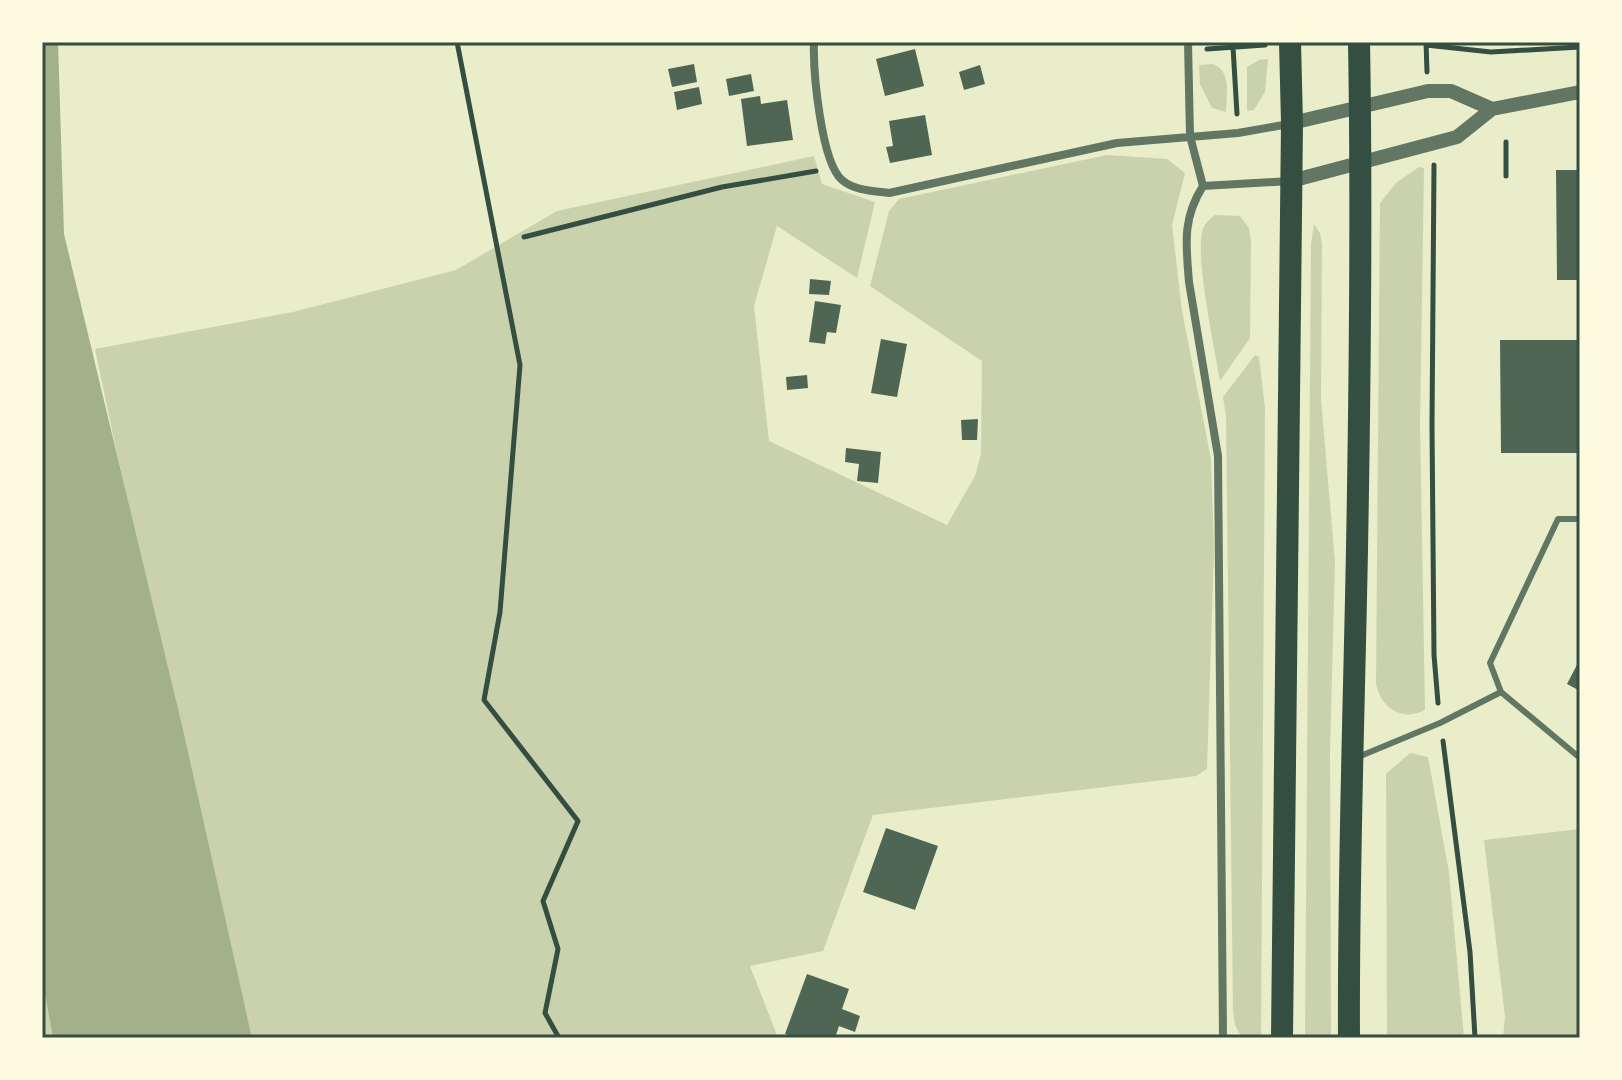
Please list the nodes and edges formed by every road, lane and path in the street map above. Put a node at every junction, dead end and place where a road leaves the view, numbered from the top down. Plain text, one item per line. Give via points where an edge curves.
1 (457, 42) edge
2 (814, 42) edge
3 (1359, 42) edge
4 (1279, 44) edge
5 (1426, 44) edge
6 (1188, 46) edge
7 (1233, 47) junction
8 (1580, 47) edge
9 (1427, 62) dead end
10 (1580, 92) edge
11 (1360, 106) junction
12 (1492, 109) junction
13 (1237, 114) dead end
14 (1292, 123) junction
15 (1190, 136) junction
16 (1506, 142) dead end
17 (1361, 162) junction
18 (1434, 163) dead end
19 (793, 176) dead end
20 (1506, 176) dead end
21 (1291, 181) junction
22 (1203, 186) junction
23 (524, 237) dead end
24 (1580, 519) edge
25 (1501, 692) junction
26 (1440, 723) junction
27 (1580, 758) edge
28 (1351, 760) junction
29 (559, 1038) edge
30 (1223, 1038) edge
31 (1282, 1038) edge
32 (1349, 1038) edge
33 (1475, 1038) edge

1 - 29 path via 520,365 500,612 484,700 578,821 543,901 558,949 545,1013
2 - 15 street via 817,92 832,168 866,191 889,193 1101,146
3 - 11 highway
4 - 7 path
4 - 14 highway
5 - 8 path via 1491,52
5 - 9 path
6 - 7 path
6 - 15 street
7 - 13 path
10 - 12 street
11 - 12 street via 1451,91
11 - 14 street
11 - 17 highway
12 - 17 street via 1457,137
14 - 15 street
14 - 21 highway
15 - 22 street
16 - 20 path
17 - 21 street
17 - 28 highway
18 - 26 path via 1433,609
19 - 23 path via 722,187
21 - 22 street
21 - 31 highway
22 - 30 street via 1188,216 1187,255 1218,456
24 - 25 lane via 1558,519 1490,663
25 - 26 lane
25 - 27 lane
26 - 28 lane
26 - 33 path via 1470,952
28 - 32 highway

